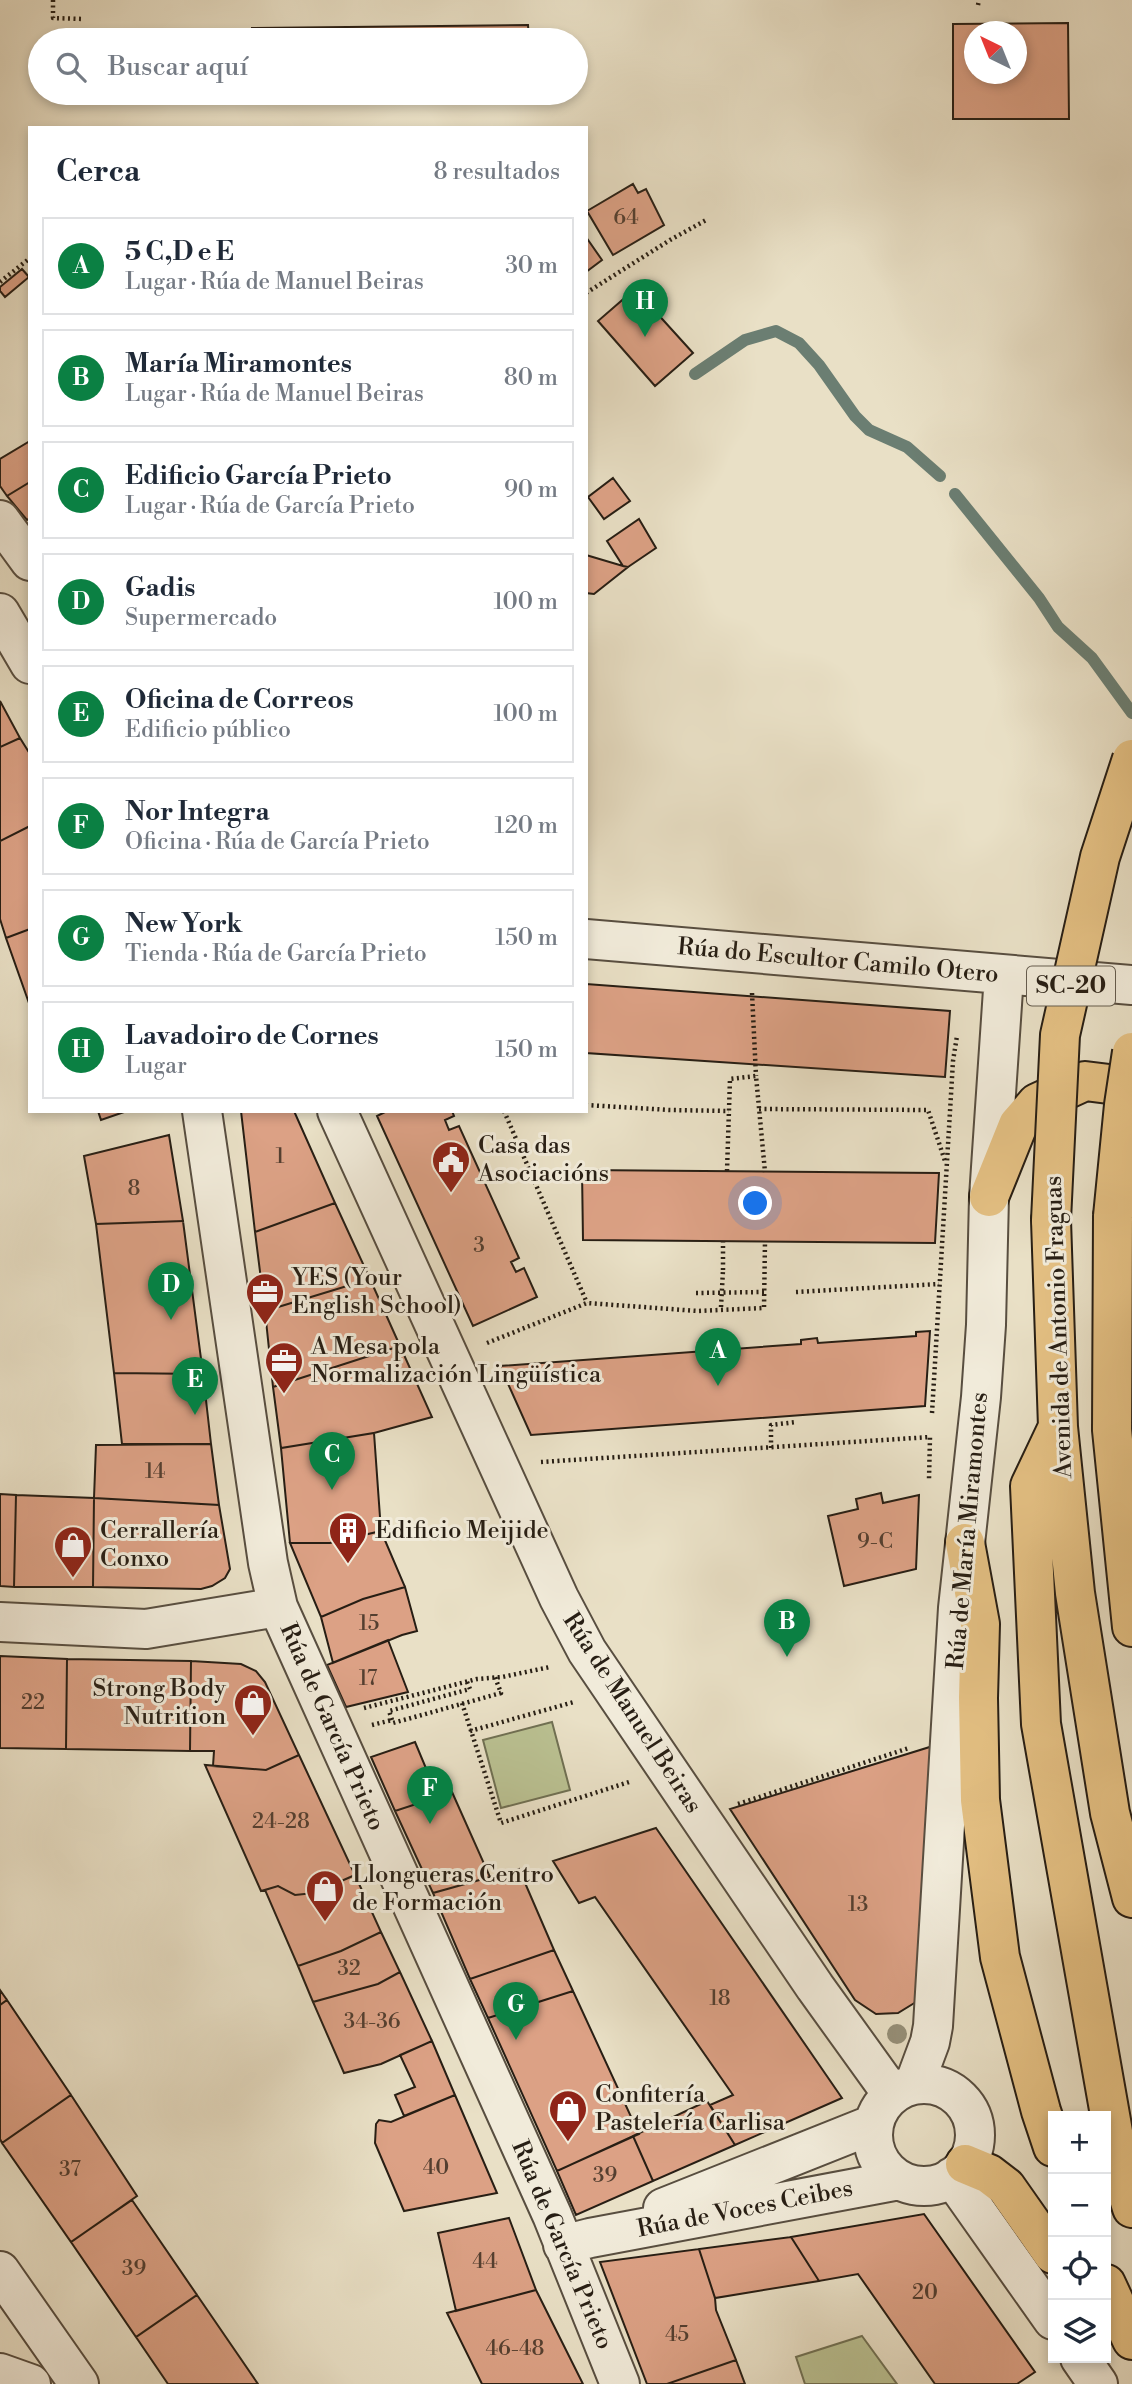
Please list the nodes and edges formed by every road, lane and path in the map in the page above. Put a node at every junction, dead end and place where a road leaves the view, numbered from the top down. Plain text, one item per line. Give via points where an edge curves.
1 (53, 0) edge
2 (83, 19) dead end
3 (708, 219) dead end
4 (28, 260) edge
5 (0, 282) edge
6 (588, 292) edge
7 (0, 520) edge
8 (28, 558) edge
9 (0, 613) edge
10 (28, 661) edge
11 (1132, 759) edge
12 (588, 939) edge
13 (1004, 975) junction
14 (1132, 985) edge
15 (752, 986) dead end
16 (1132, 1052) edge
17 (953, 1061) dead end
18 (756, 1076) junction
19 (1132, 1087) edge
20 (588, 1105) edge
21 (759, 1109) junction
22 (729, 1111) junction
23 (202, 1113) edge
24 (338, 1113) edge
25 (505, 1113) edge
26 (947, 1165) junction
27 (727, 1171) dead end
28 (765, 1172) dead end
29 (989, 1197) junction
30 (723, 1241) dead end
31 (765, 1241) dead end
32 (1113, 1280) junction
33 (939, 1284) junction
34 (765, 1292) junction
35 (796, 1292) dead end
36 (696, 1293) dead end
37 (587, 1303) junction
38 (721, 1308) junction
39 (1132, 1341) edge
40 (486, 1343) dead end
41 (932, 1413) dead end
42 (796, 1422) dead end
43 (1058, 1427) junction
44 (930, 1437) dead end
45 (771, 1448) junction
46 (534, 1462) dead end
47 (965, 1543) junction
48 (278, 1607) junction
49 (0, 1622) edge
50 (1132, 1627) edge
51 (540, 1667) dead end
52 (495, 1677) junction
53 (467, 1682) junction
54 (577, 1701) dead end
55 (462, 1703) junction
56 (355, 1710) dead end
57 (392, 1720) junction
58 (375, 1724) dead end
59 (470, 1731) junction
60 (912, 1747) dead end
61 (632, 1781) dead end
62 (727, 1807) dead end
63 (1132, 1898) edge
64 (893, 2101) junction
65 (1048, 2132) edge
66 (959, 2171) junction
67 (899, 2180) junction
68 (1132, 2208) edge
69 (577, 2242) junction
70 (1048, 2247) edge
71 (0, 2271) edge
72 (1111, 2295) edge
73 (1048, 2312) edge
74 (1111, 2329) edge
75 (1132, 2340) edge
76 (1132, 2352) edge
77 (1083, 2363) edge
78 (0, 2373) edge
79 (31, 2384) edge
80 (79, 2384) edge
81 (620, 2384) edge
82 (1098, 2384) edge

1 - 2 path via 53,18
3 - 6 path
4 - 5 path
7 - 8 street
9 - 10 street
11 - 43 highway, Avenida de Antonio Fraguas / SC-20, bridge via 1100,857 1060,1035 1051,1220
12 - 13 street, Rúa do Escultor Camilo Otero
13 - 14 street, Rúa do Escultor Camilo Otero
13 - 29 street, Rúa de María Miramontes
15 - 18 path
16 - 32 highway, Avenida de Antonio Fraguas, bridge via 1113,1216
17 - 26 path
18 - 21 path
18 - 22 path via 730,1079
19 - 29 highway via 1085,1082 1037,1103 1018,1125
20 - 22 path
21 - 26 path via 928,1110
21 - 28 path
22 - 27 path
23 - 48 street, Rúa de García Prieto
24 - 64 street, Rúa de Manuel Beiras via 553,1586 587,1651
25 - 37 path
26 - 33 path
29 - 47 street, Rúa de María Miramontes via 986,1325
30 - 38 path, bridge
31 - 34 path
32 - 39 highway
32 - 50 highway, Avenida de Antonio Fraguas via 1112,1430
33 - 35 path
33 - 41 path
34 - 36 path
34 - 38 path via 764,1308
37 - 38 path via 698,1311
37 - 40 path
42 - 45 path via 771,1424
43 - 63 highway, Avenida de Antonio Fraguas / SC-20 via 1075,1593 1110,1813
43 - 68 highway via 1030,1486 1041,1724 1119,2166
44 - 45 path
45 - 46 path
47 - 64 street, Rúa de María Miramontes via 933,2026 930,2042
47 - 65 highway via 980,1624 980,1800 1000,1957
48 - 49 street via 146,1629
48 - 69 street, Rúa de García Prieto
51 - 52 path
52 - 53 path
52 - 55 path via 501,1693
53 - 56 path
53 - 57 path via 470,1689 389,1711
54 - 59 path
55 - 57 path
55 - 59 path
57 - 58 path
59 - 61 path via 501,1823
60 - 62 path
64 - 66 street via 926,2083 955,2094 966,2105 975,2136 972,2151
64 - 67 street via 872,2140 886,2170
64 - 69 street, Rúa de Voces Ceibes
66 - 67 street via 926,2186
66 - 70 highway via 989,2174 1006,2187
66 - 73 street
67 - 69 street, Rúa de Voces Ceibes
69 - 81 street, Rúa de García Prieto
71 - 80 street
72 - 75 highway
74 - 76 highway
77 - 82 street
78 - 79 street

